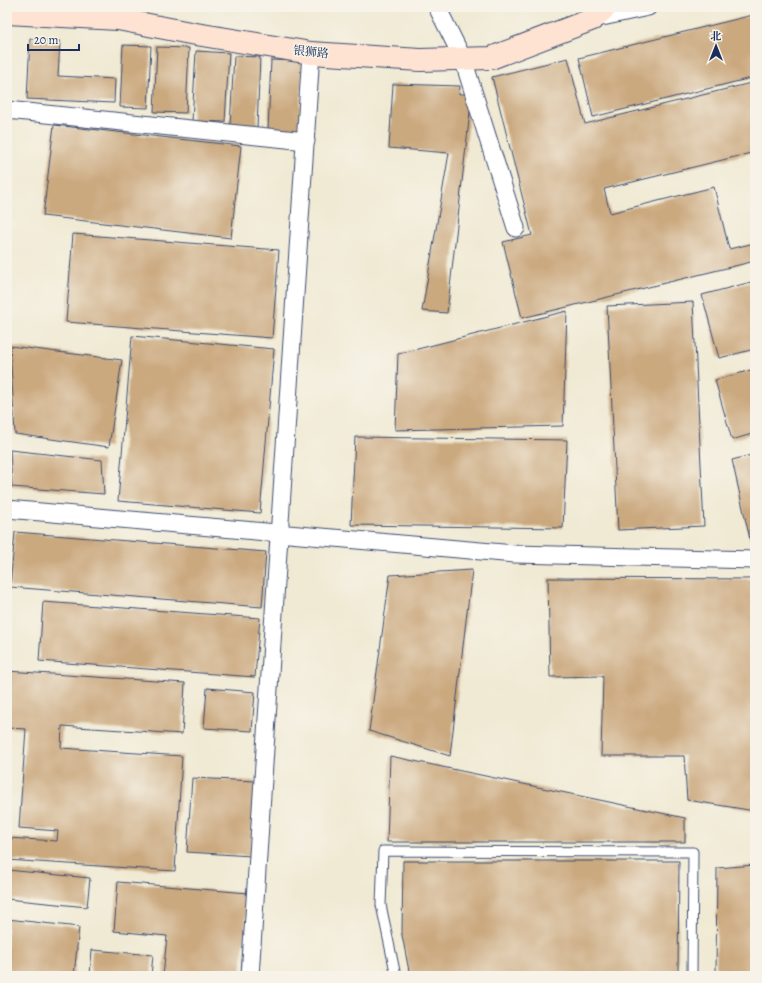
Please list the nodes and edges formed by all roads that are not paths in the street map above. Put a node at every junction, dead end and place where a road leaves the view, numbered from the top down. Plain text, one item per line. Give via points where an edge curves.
1 (437, 7) edge
2 (648, 7) edge
3 (7, 13) edge
4 (600, 13) edge
5 (311, 53) junction
6 (463, 59) junction
7 (7, 110) edge
8 (306, 141) junction
9 (516, 228) dead end
10 (7, 509) edge
11 (279, 534) junction
12 (755, 560) edge
13 (250, 976) edge
14 (396, 976) edge
15 (692, 976) edge

1 - 6 street
2 - 4 street
3 - 5 main road, 银狮路 via 118,19
4 - 6 main road, 银狮路 via 491,58
5 - 6 main road, 银狮路 via 420,60
5 - 8 street
6 - 9 street
7 - 8 street
8 - 11 street
10 - 11 street
11 - 12 street via 515,554
11 - 13 street
14 - 15 lane via 381,905 383,851 693,852

